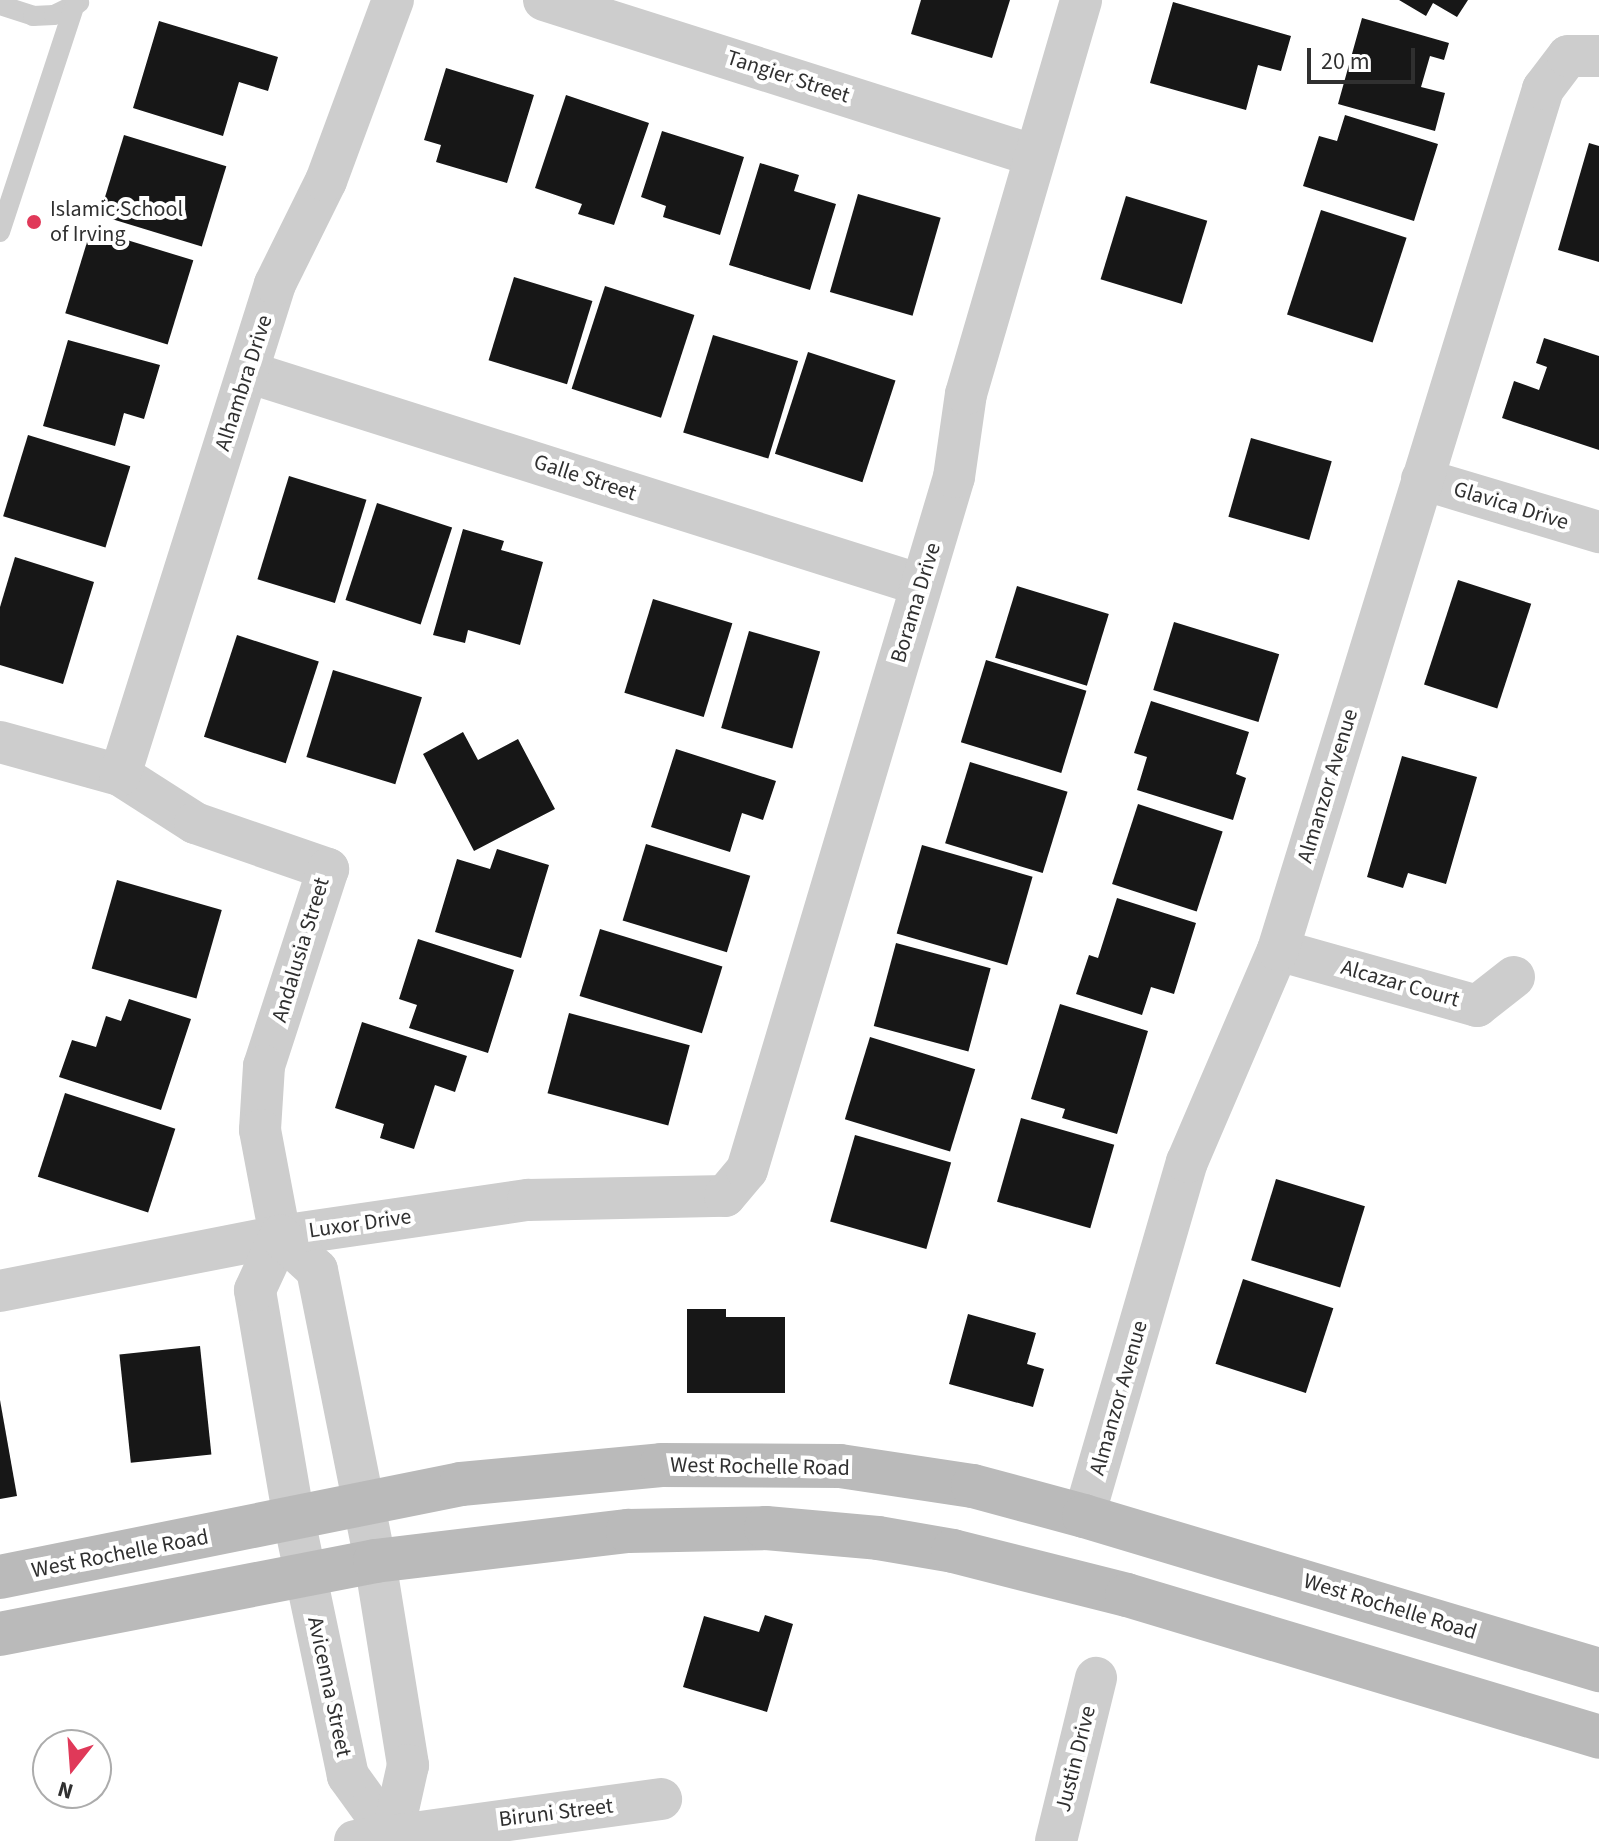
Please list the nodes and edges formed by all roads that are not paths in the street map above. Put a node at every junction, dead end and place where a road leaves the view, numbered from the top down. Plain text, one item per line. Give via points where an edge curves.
1 (393, 0) edge
2 (544, 0) edge
3 (1081, 0) edge
4 (79, 4) edge
5 (0, 5) edge
6 (1583, 56) edge
7 (1032, 155) junction
8 (0, 232) edge
9 (248, 372) junction
10 (1422, 479) junction
11 (1599, 532) edge
12 (921, 585) junction
13 (0, 742) edge
14 (120, 775) junction
15 (1278, 950) junction
16 (1514, 977) dead end
17 (725, 1196) joint
18 (280, 1236) junction
19 (0, 1291) edge
20 (362, 1504) junction
21 (1084, 1516) junction
22 (294, 1519) junction
23 (375, 1561) junction
24 (306, 1574) junction
25 (0, 1577) edge
26 (0, 1634) edge
27 (1599, 1670) edge
28 (1096, 1678) dead end
29 (1599, 1737) edge
30 (661, 1799) dead end
31 (379, 1839) edge
32 (1056, 1841) edge

1 - 9 street, Alhambra Drive via 326,181 275,284
2 - 7 street, Tangier Street
3 - 7 street, Borama Drive
4 - 5 lane via 33,16
4 - 8 lane
6 - 10 street, Almanzor Avenue via 1543,89
7 - 12 street, Borama Drive via 966,394 954,477
9 - 12 street, Galle Street
9 - 14 street, Alhambra Drive
10 - 11 street, Glavica Drive
10 - 15 street, Almanzor Avenue
12 - 17 street, Borama Drive via 747,1170
13 - 14 street, Andalusia Street
14 - 18 street, Andalusia Street via 195,823 328,869 264,1066 260,1130
15 - 16 street, Alcazar Court via 1477,1006
15 - 21 street, Almanzor Avenue via 1187,1162
17 - 18 street, Luxor Drive via 528,1200
18 - 19 street, Luxor Drive
18 - 20 street via 317,1270
18 - 22 street via 255,1290
20 - 21 street, West Rochelle Road via 461,1484 661,1465 840,1466 973,1486
20 - 22 street, West Rochelle Road
20 - 23 street
21 - 27 street, West Rochelle Road
22 - 24 street
22 - 25 street, West Rochelle Road
23 - 24 street
23 - 29 street via 628,1531 766,1528 878,1538 1127,1595
23 - 31 street via 408,1765
24 - 26 street
24 - 31 street, Avicenna Street via 348,1776
28 - 32 street, Justin Drive
30 - 31 street, Biruni Street

